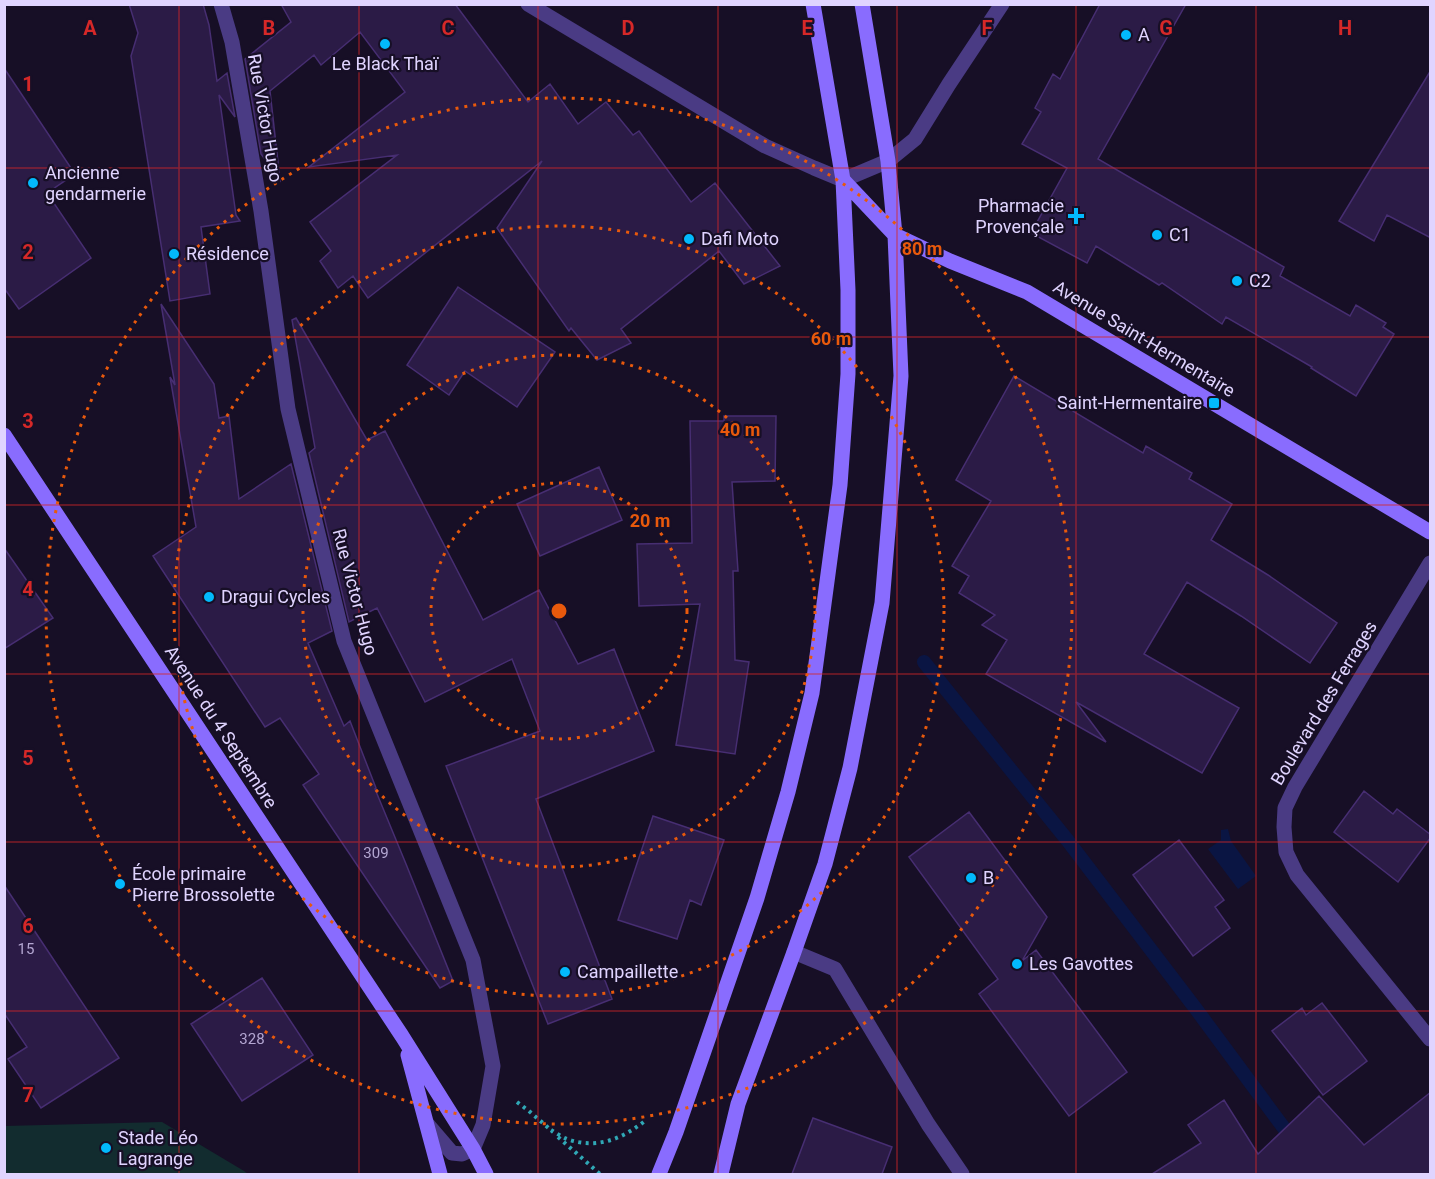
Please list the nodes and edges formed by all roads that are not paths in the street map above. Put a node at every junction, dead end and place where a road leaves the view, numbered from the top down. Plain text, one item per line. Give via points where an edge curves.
1 (221, 4) edge
2 (528, 4) edge
3 (813, 4) edge
4 (862, 4) edge
5 (1002, 4) edge
6 (888, 160) junction
7 (843, 180) junction
8 (895, 235) junction
9 (4, 435) edge
10 (1431, 532) edge
11 (1431, 563) edge
12 (795, 952) junction
13 (1431, 1039) edge
14 (405, 1041) junction
15 (428, 1125) junction
16 (473, 1149) junction
17 (440, 1174) edge
18 (486, 1174) edge
19 (659, 1174) edge
20 (721, 1174) edge
21 (962, 1174) edge

1 - 16 street, Rue Victor Hugo via 232,42 261,211 288,409 344,641 473,960 493,1066 483,1125
2 - 7 street via 765,146
3 - 7 main road
4 - 6 main road
5 - 6 street via 915,139
6 - 7 street
6 - 8 main road
7 - 8 main road, Avenue Saint-Hermentaire
7 - 19 main road via 848,374 840,485 812,693 757,898
8 - 10 main road, Avenue Saint-Hermentaire via 1027,292
8 - 12 main road via 901,376 882,603 850,768 825,864
9 - 14 main road, Avenue du 4 Septembre
11 - 13 street, Boulevard des Ferrages via 1295,788 1286,808 1284,827 1286,852 1297,874
12 - 20 main road via 738,1104
12 - 21 street via 835,969
14 - 15 main road
14 - 16 main road, Avenue du 4 Septembre
15 - 16 street via 452,1153
15 - 17 main road
16 - 18 main road, Avenue du 4 Septembre

